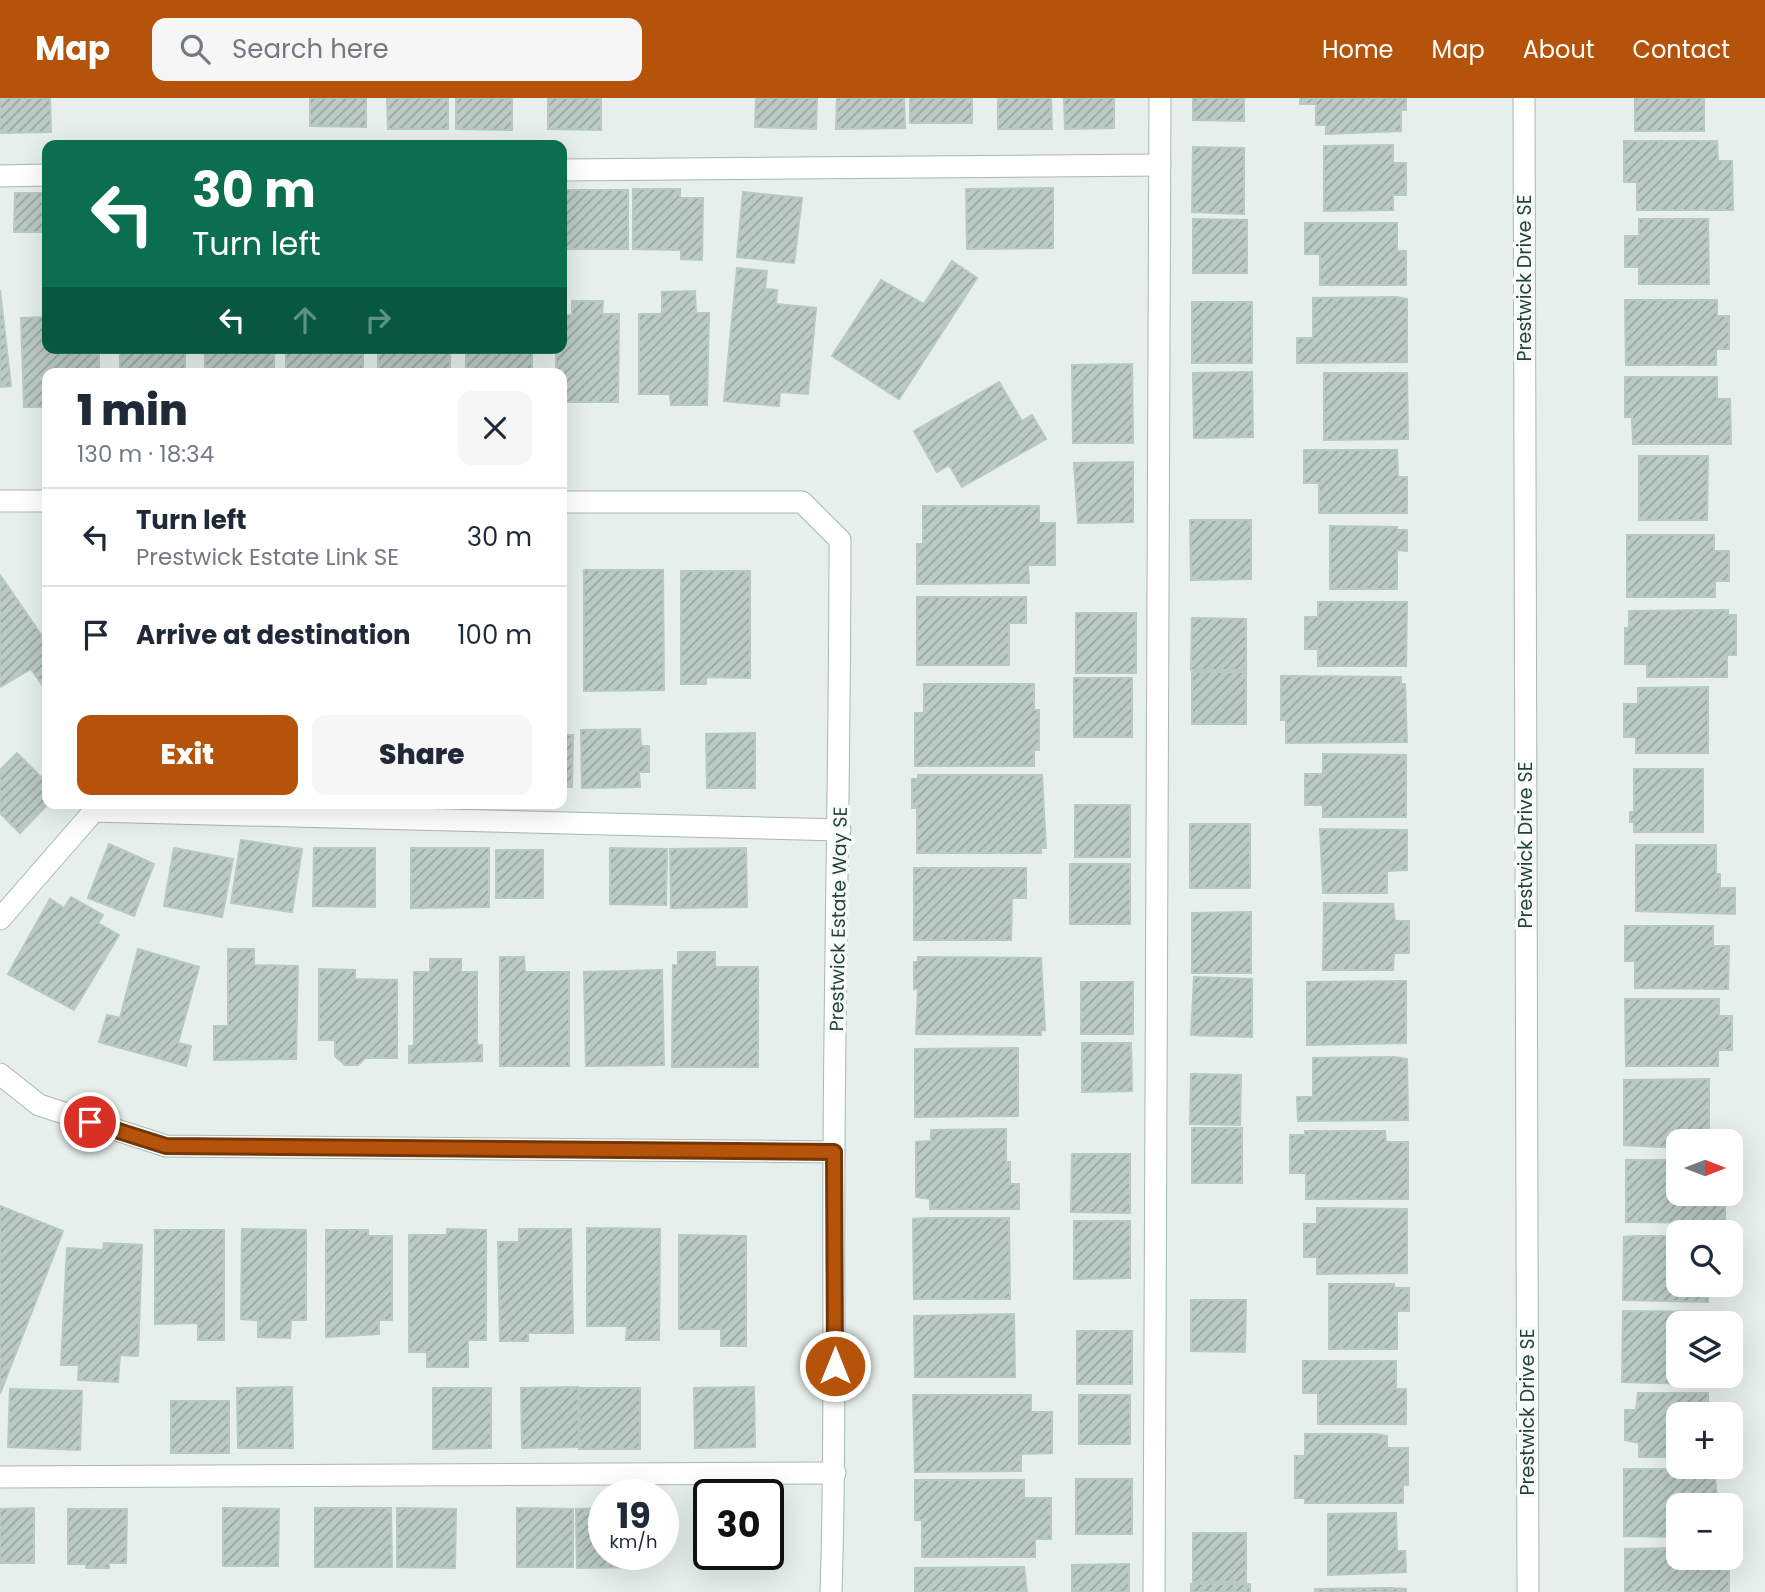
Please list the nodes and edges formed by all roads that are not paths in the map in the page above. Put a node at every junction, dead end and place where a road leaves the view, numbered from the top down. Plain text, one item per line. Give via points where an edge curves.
1 (1160, 98) edge
2 (1524, 98) edge
3 (1160, 165) junction
4 (567, 170) edge
5 (42, 175) edge
6 (0, 176) edge
7 (0, 500) edge
8 (42, 501) edge
9 (567, 502) edge
10 (840, 830) junction
11 (0, 919) edge
12 (0, 1074) edge
13 (834, 1152) junction
14 (835, 1473) junction
15 (0, 1477) edge
16 (831, 1592) edge
17 (1154, 1592) edge
18 (1528, 1592) edge

1 - 3 street
2 - 18 street, Prestwick Drive SE
3 - 4 street
3 - 17 street
5 - 6 street
7 - 8 street
9 - 10 street, Prestwick Estate Way SE via 802,502 840,540
10 - 11 street via 94,811
10 - 13 street, Prestwick Estate Way SE
12 - 13 street via 39,1105 166,1146
13 - 14 street, Prestwick Estate Way SE
14 - 15 street
14 - 16 street, Prestwick Estate Way SE

